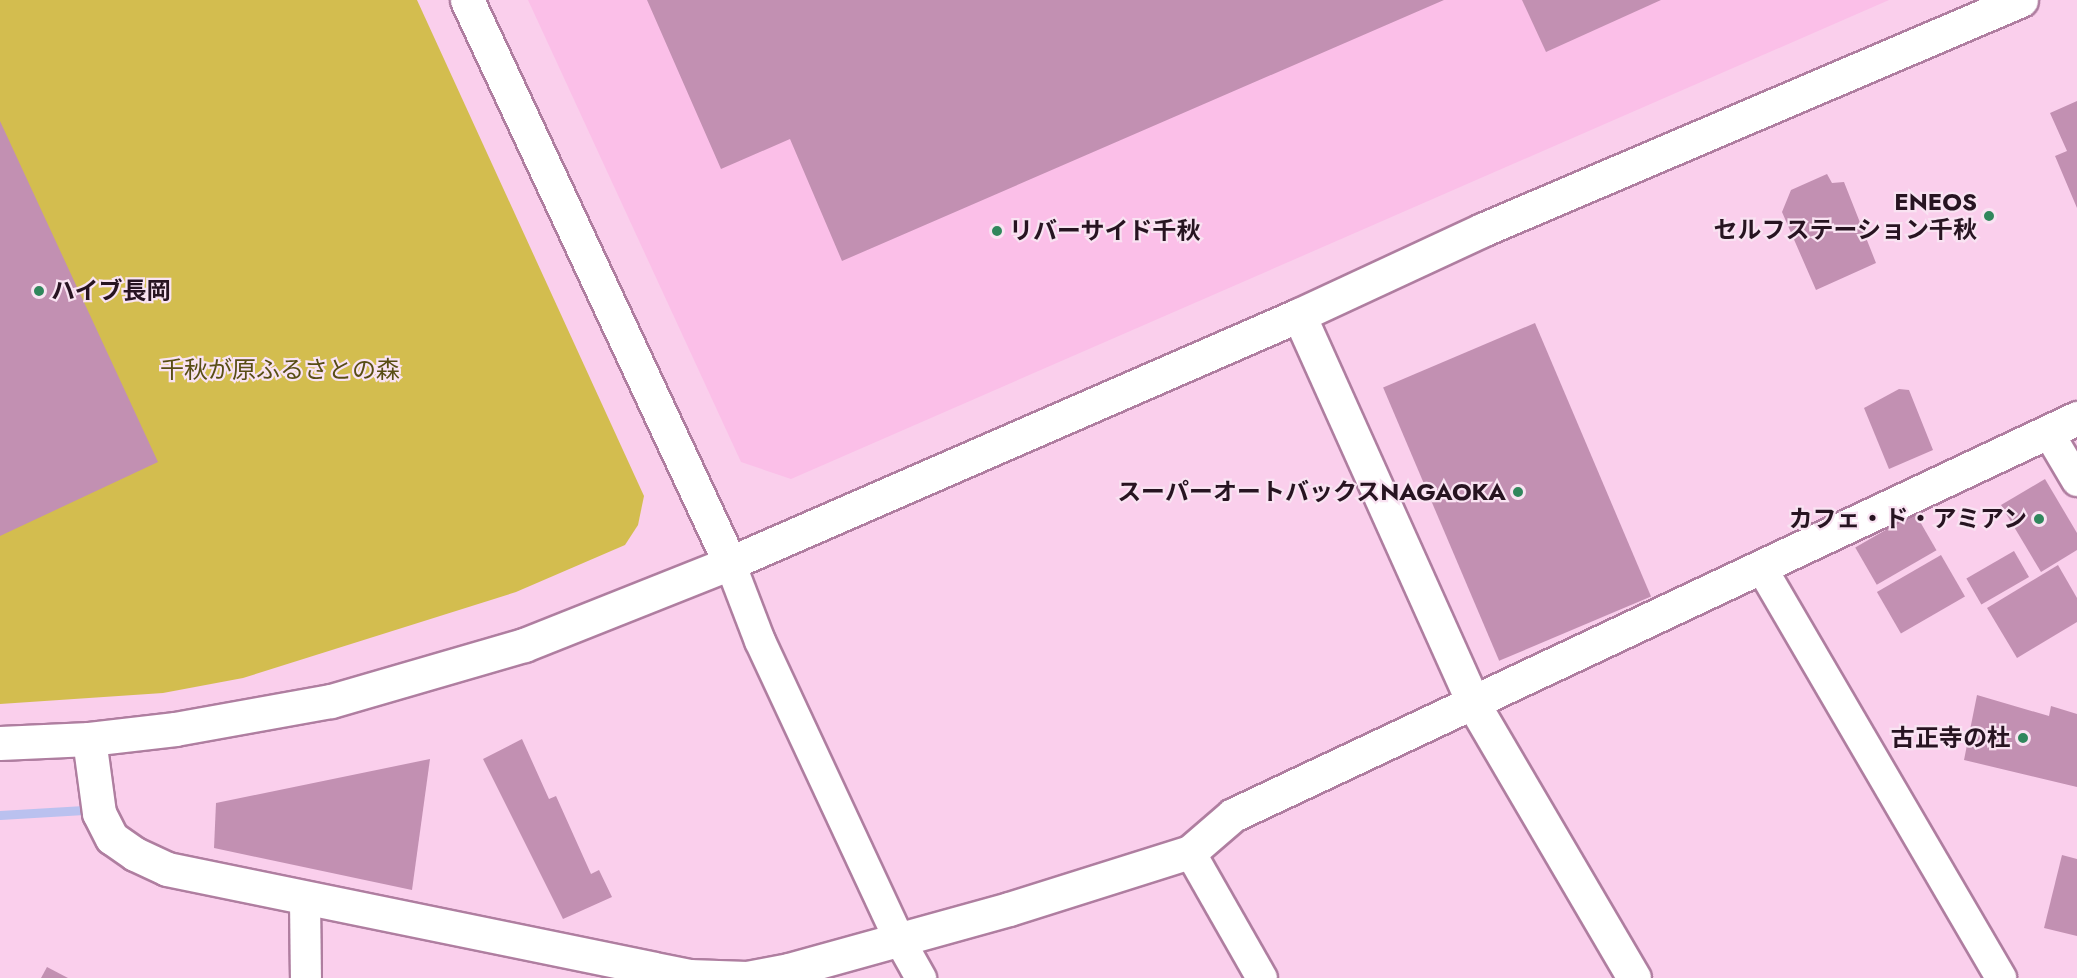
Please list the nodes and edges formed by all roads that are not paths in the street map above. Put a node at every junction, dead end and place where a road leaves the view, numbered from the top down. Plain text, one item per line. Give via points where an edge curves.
1 (467, 0) edge
2 (2021, 0) edge
3 (1299, 315) junction
4 (2077, 418) edge
5 (2048, 432) junction
6 (2077, 481) edge
7 (730, 563) junction
8 (1761, 567) junction
9 (1474, 705) junction
10 (89, 739) junction
11 (5, 741) edge
12 (1190, 852) junction
13 (305, 900) junction
14 (899, 939) junction
15 (306, 978) edge
16 (921, 978) edge
17 (1262, 978) edge
18 (1634, 978) edge
19 (2001, 978) edge

1 - 7 street
2 - 3 street via 1482,230
3 - 7 street
3 - 9 street
4 - 5 street
5 - 6 street
5 - 8 street
7 - 10 street via 524,645 401,683 331,701 175,729
7 - 14 street via 760,642
8 - 9 street
8 - 19 street
9 - 12 street via 1233,815
9 - 18 street
10 - 11 street
10 - 13 street via 99,813 112,838 167,869
12 - 14 street
12 - 17 street
13 - 14 street via 689,976 757,976
13 - 15 street
14 - 16 street

